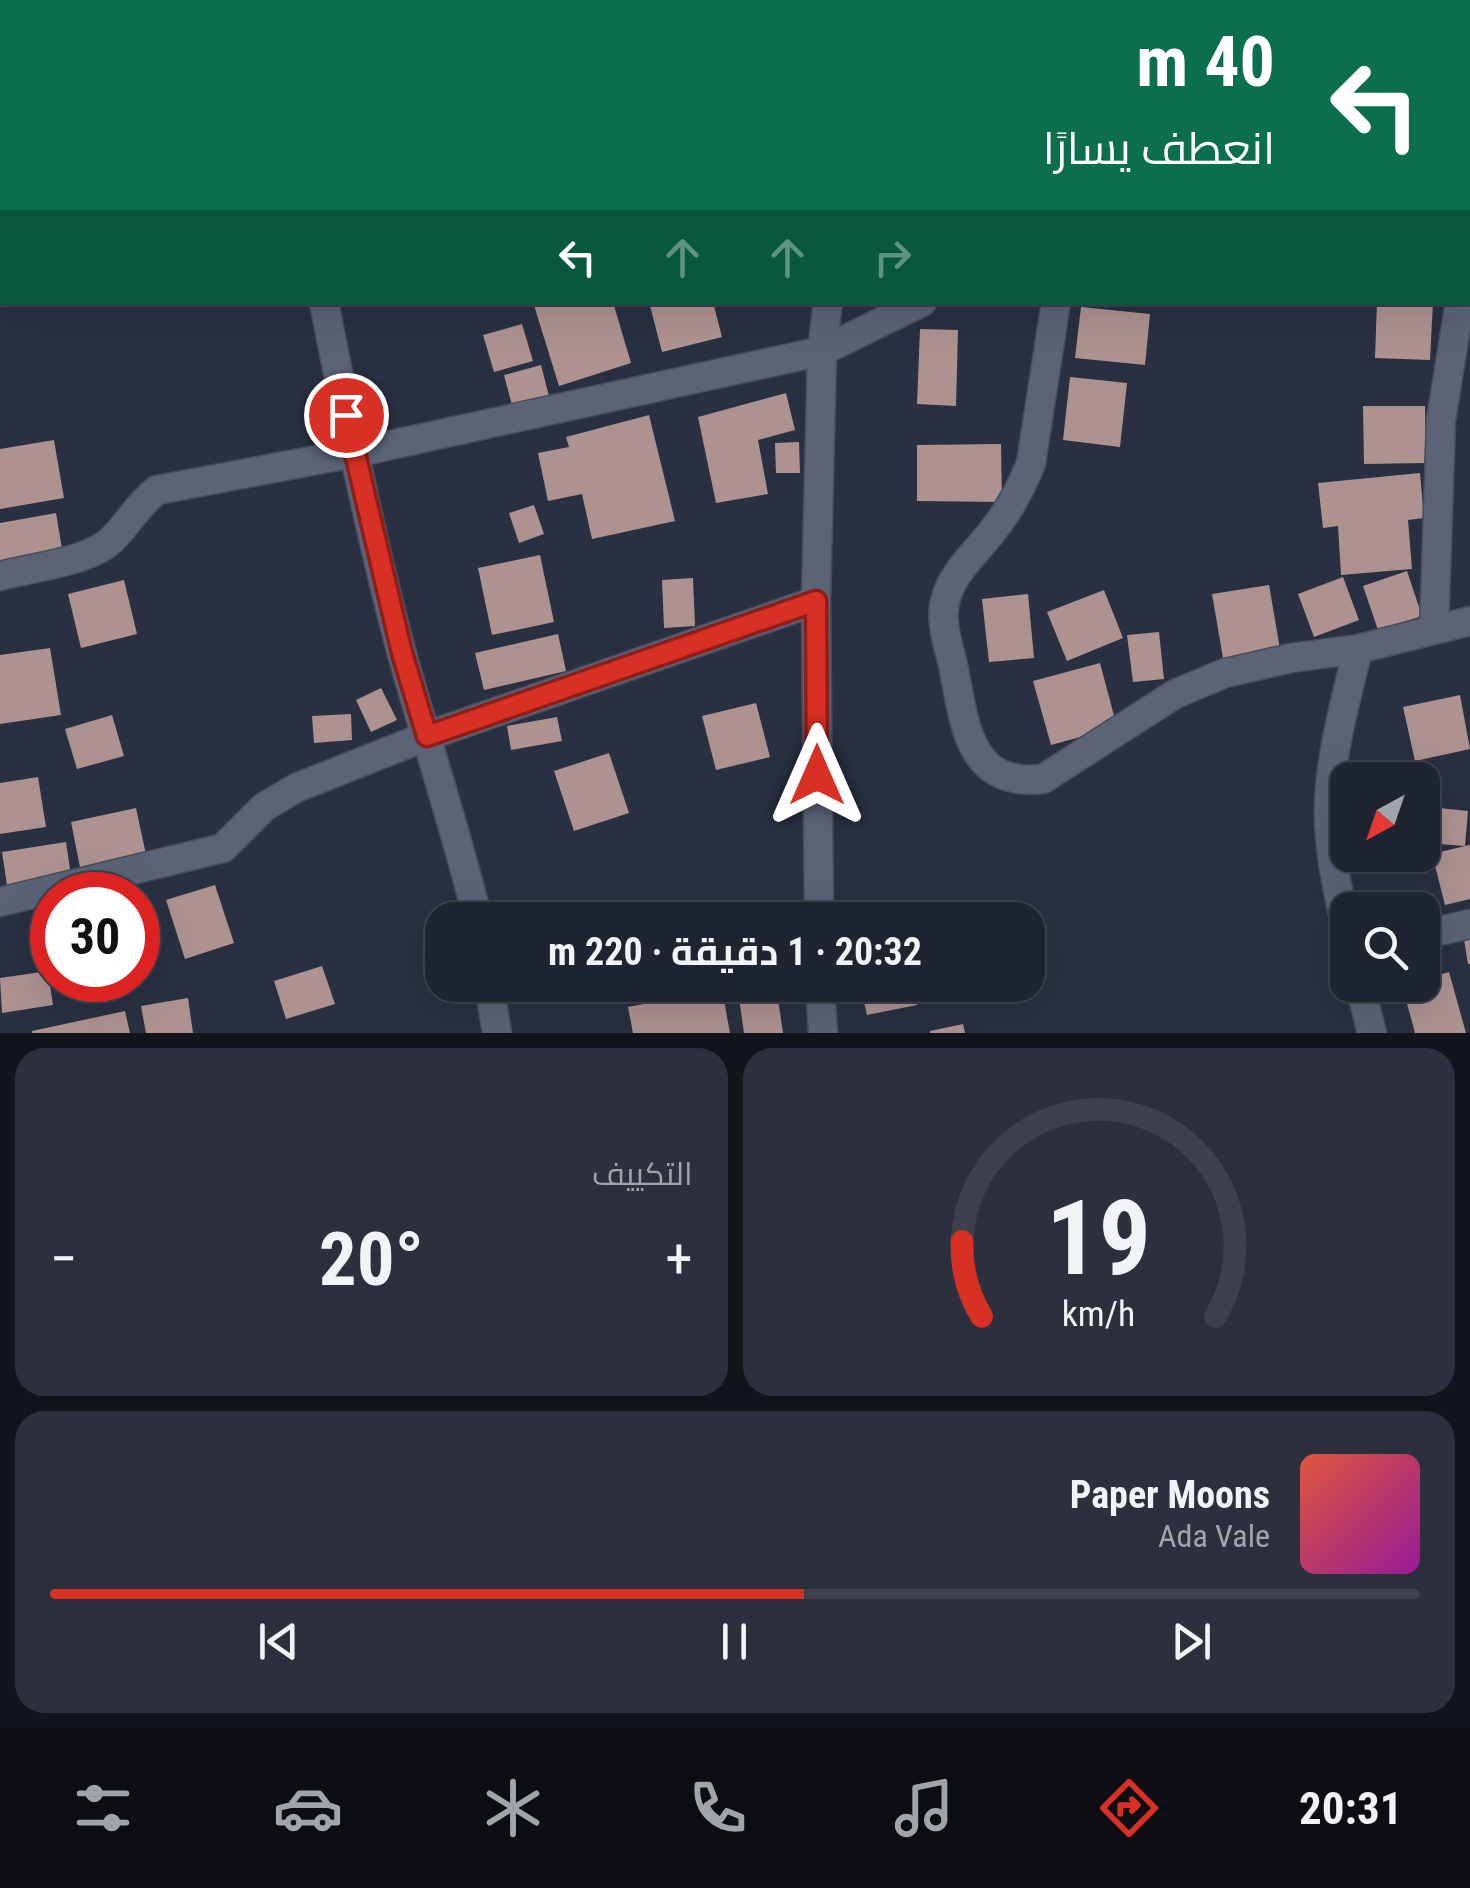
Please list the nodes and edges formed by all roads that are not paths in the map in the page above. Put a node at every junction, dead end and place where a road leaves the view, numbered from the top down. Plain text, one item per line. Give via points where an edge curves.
1 (325, 305) edge
2 (828, 305) edge
3 (916, 305) edge
4 (1056, 305) edge
5 (1460, 305) edge
6 (822, 350) junction
7 (354, 453) junction
8 (0, 576) edge
9 (816, 601) junction
10 (1470, 620) edge
11 (1434, 630) junction
12 (1358, 649) junction
13 (427, 736) junction
14 (1339, 892) edge
15 (0, 902) edge
16 (474, 902) edge
17 (819, 902) edge
18 (1470, 924) edge
19 (1440, 931) edge
20 (491, 1002) edge
21 (821, 1002) edge
22 (1364, 1002) edge
23 (496, 1033) edge
24 (823, 1033) edge
25 (1372, 1033) edge

1 - 7 street
2 - 6 street
3 - 6 street
4 - 12 street via 1031,463 945,600 968,737 978,756 999,775 1020,782 1043,779 1175,694 1225,673
5 - 11 street via 1442,420
6 - 7 street
6 - 9 street
7 - 8 street via 157,490 96,552
7 - 13 street
9 - 13 street
9 - 17 street
10 - 11 street
11 - 12 street
12 - 14 street via 1329,790
13 - 15 street via 279,796 222,848
13 - 16 street
18 - 19 street
20 - 23 street
21 - 24 street
22 - 25 street

